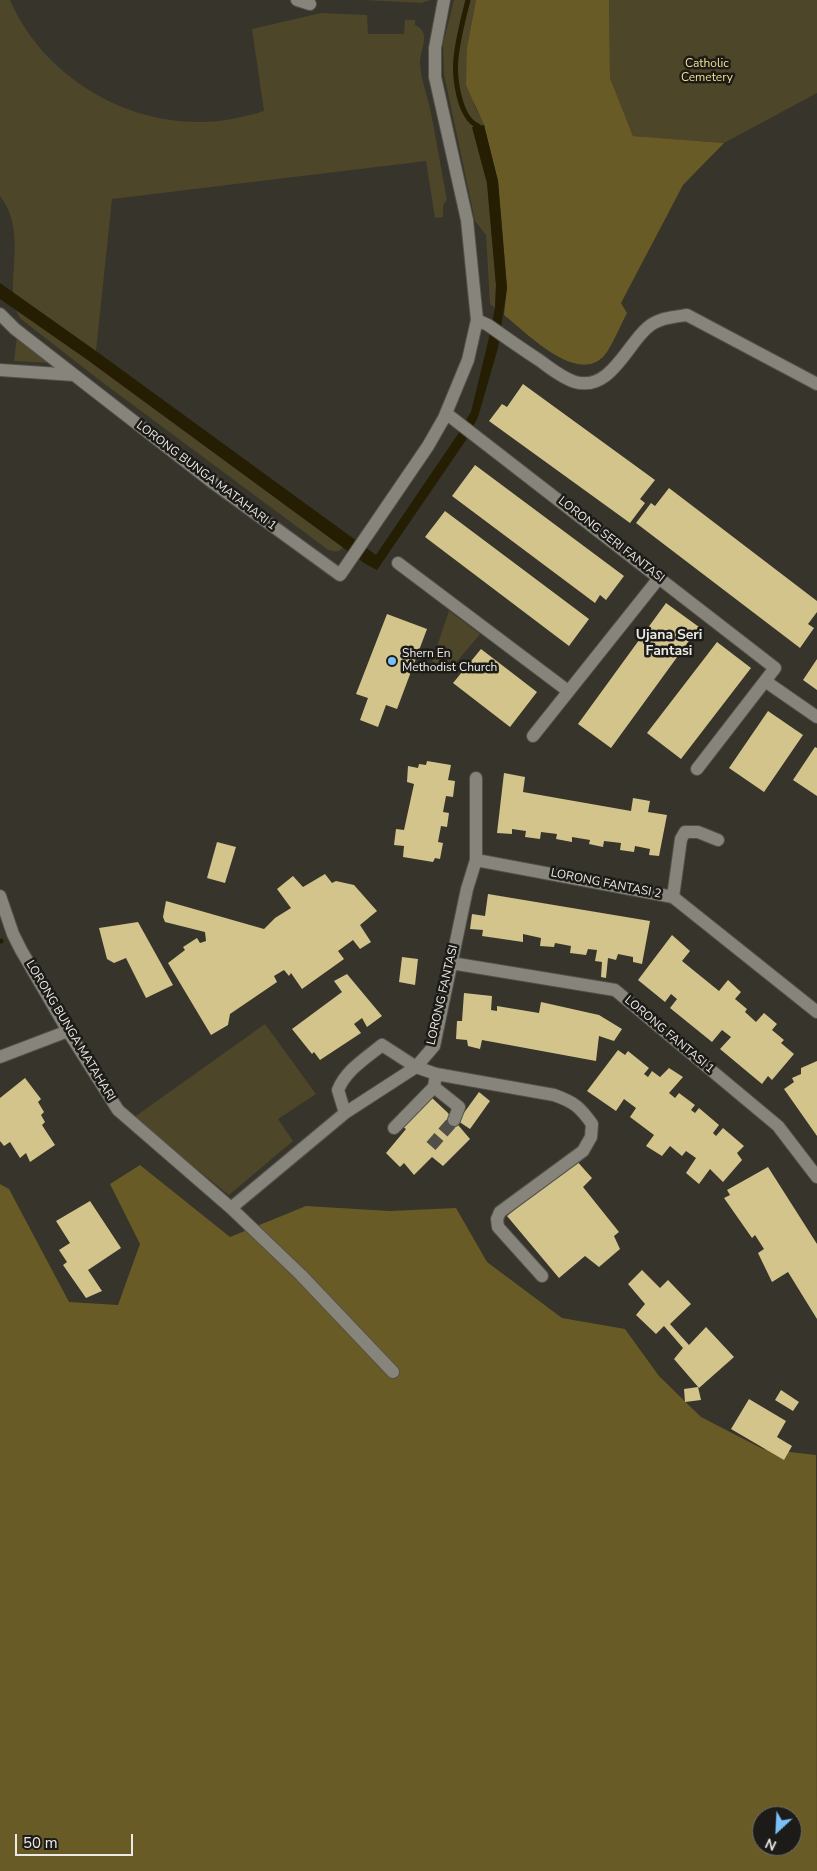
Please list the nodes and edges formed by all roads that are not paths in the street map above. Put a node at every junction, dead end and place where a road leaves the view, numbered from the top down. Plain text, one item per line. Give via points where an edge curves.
1 (444, 0) edge
2 (0, 314) edge
3 (483, 323) junction
4 (0, 370) edge
5 (74, 375) junction
6 (817, 384) edge
7 (446, 414) junction
8 (398, 563) dead end
9 (659, 578) junction
10 (765, 681) junction
11 (568, 690) junction
12 (817, 717) edge
13 (533, 736) dead end
14 (697, 768) dead end
15 (476, 778) dead end
16 (718, 840) dead end
17 (476, 860) junction
18 (0, 896) edge
19 (674, 897) junction
20 (451, 963) junction
21 (817, 1012) edge
22 (68, 1031) junction
23 (0, 1057) edge
24 (416, 1068) junction
25 (436, 1074) junction
26 (434, 1087) junction
27 (345, 1114) junction
28 (454, 1120) dead end
29 (394, 1128) dead end
30 (817, 1177) edge
31 (231, 1208) junction
32 (542, 1276) dead end
33 (393, 1372) dead end

1 - 3 street via 435,48 435,77 467,220
2 - 5 street, LORONG BUNGA MATAHARI 1
3 - 6 street via 555,372 575,382 587,383 614,369 647,328 664,318 687,315
3 - 7 street
4 - 5 street
5 - 7 street, LORONG BUNGA MATAHARI 1 via 212,482 340,575 428,446
7 - 9 street, LORONG SERI FANTASI
8 - 11 street
9 - 10 street, LORONG SERI FANTASI via 775,668
9 - 11 street
10 - 12 street
10 - 14 street
11 - 13 street
15 - 17 street, LORONG FANTASI
16 - 19 street via 698,832 685,832 681,839
17 - 19 street, LORONG FANTASI 2
17 - 20 street, LORONG FANTASI
18 - 22 street, LORONG BUNGA MATAHARI via 13,934
19 - 21 street, LORONG FANTASI 2
20 - 24 street, LORONG FANTASI via 434,1046
20 - 30 street, LORONG FANTASI 1 via 615,990 778,1126
22 - 23 street
22 - 31 street, LORONG BUNGA MATAHARI via 118,1110
24 - 25 street
24 - 27 street, LORONG FANTASI
24 - 27 street via 382,1045 342,1080 338,1090
25 - 26 street
25 - 32 street via 554,1095 581,1108 592,1124 591,1137 584,1151 500,1212 497,1219 498,1227
26 - 28 street via 459,1107
26 - 29 street
27 - 31 street, LORONG FANTASI
31 - 33 street, LORONG BUNGA MATAHARI via 301,1275

